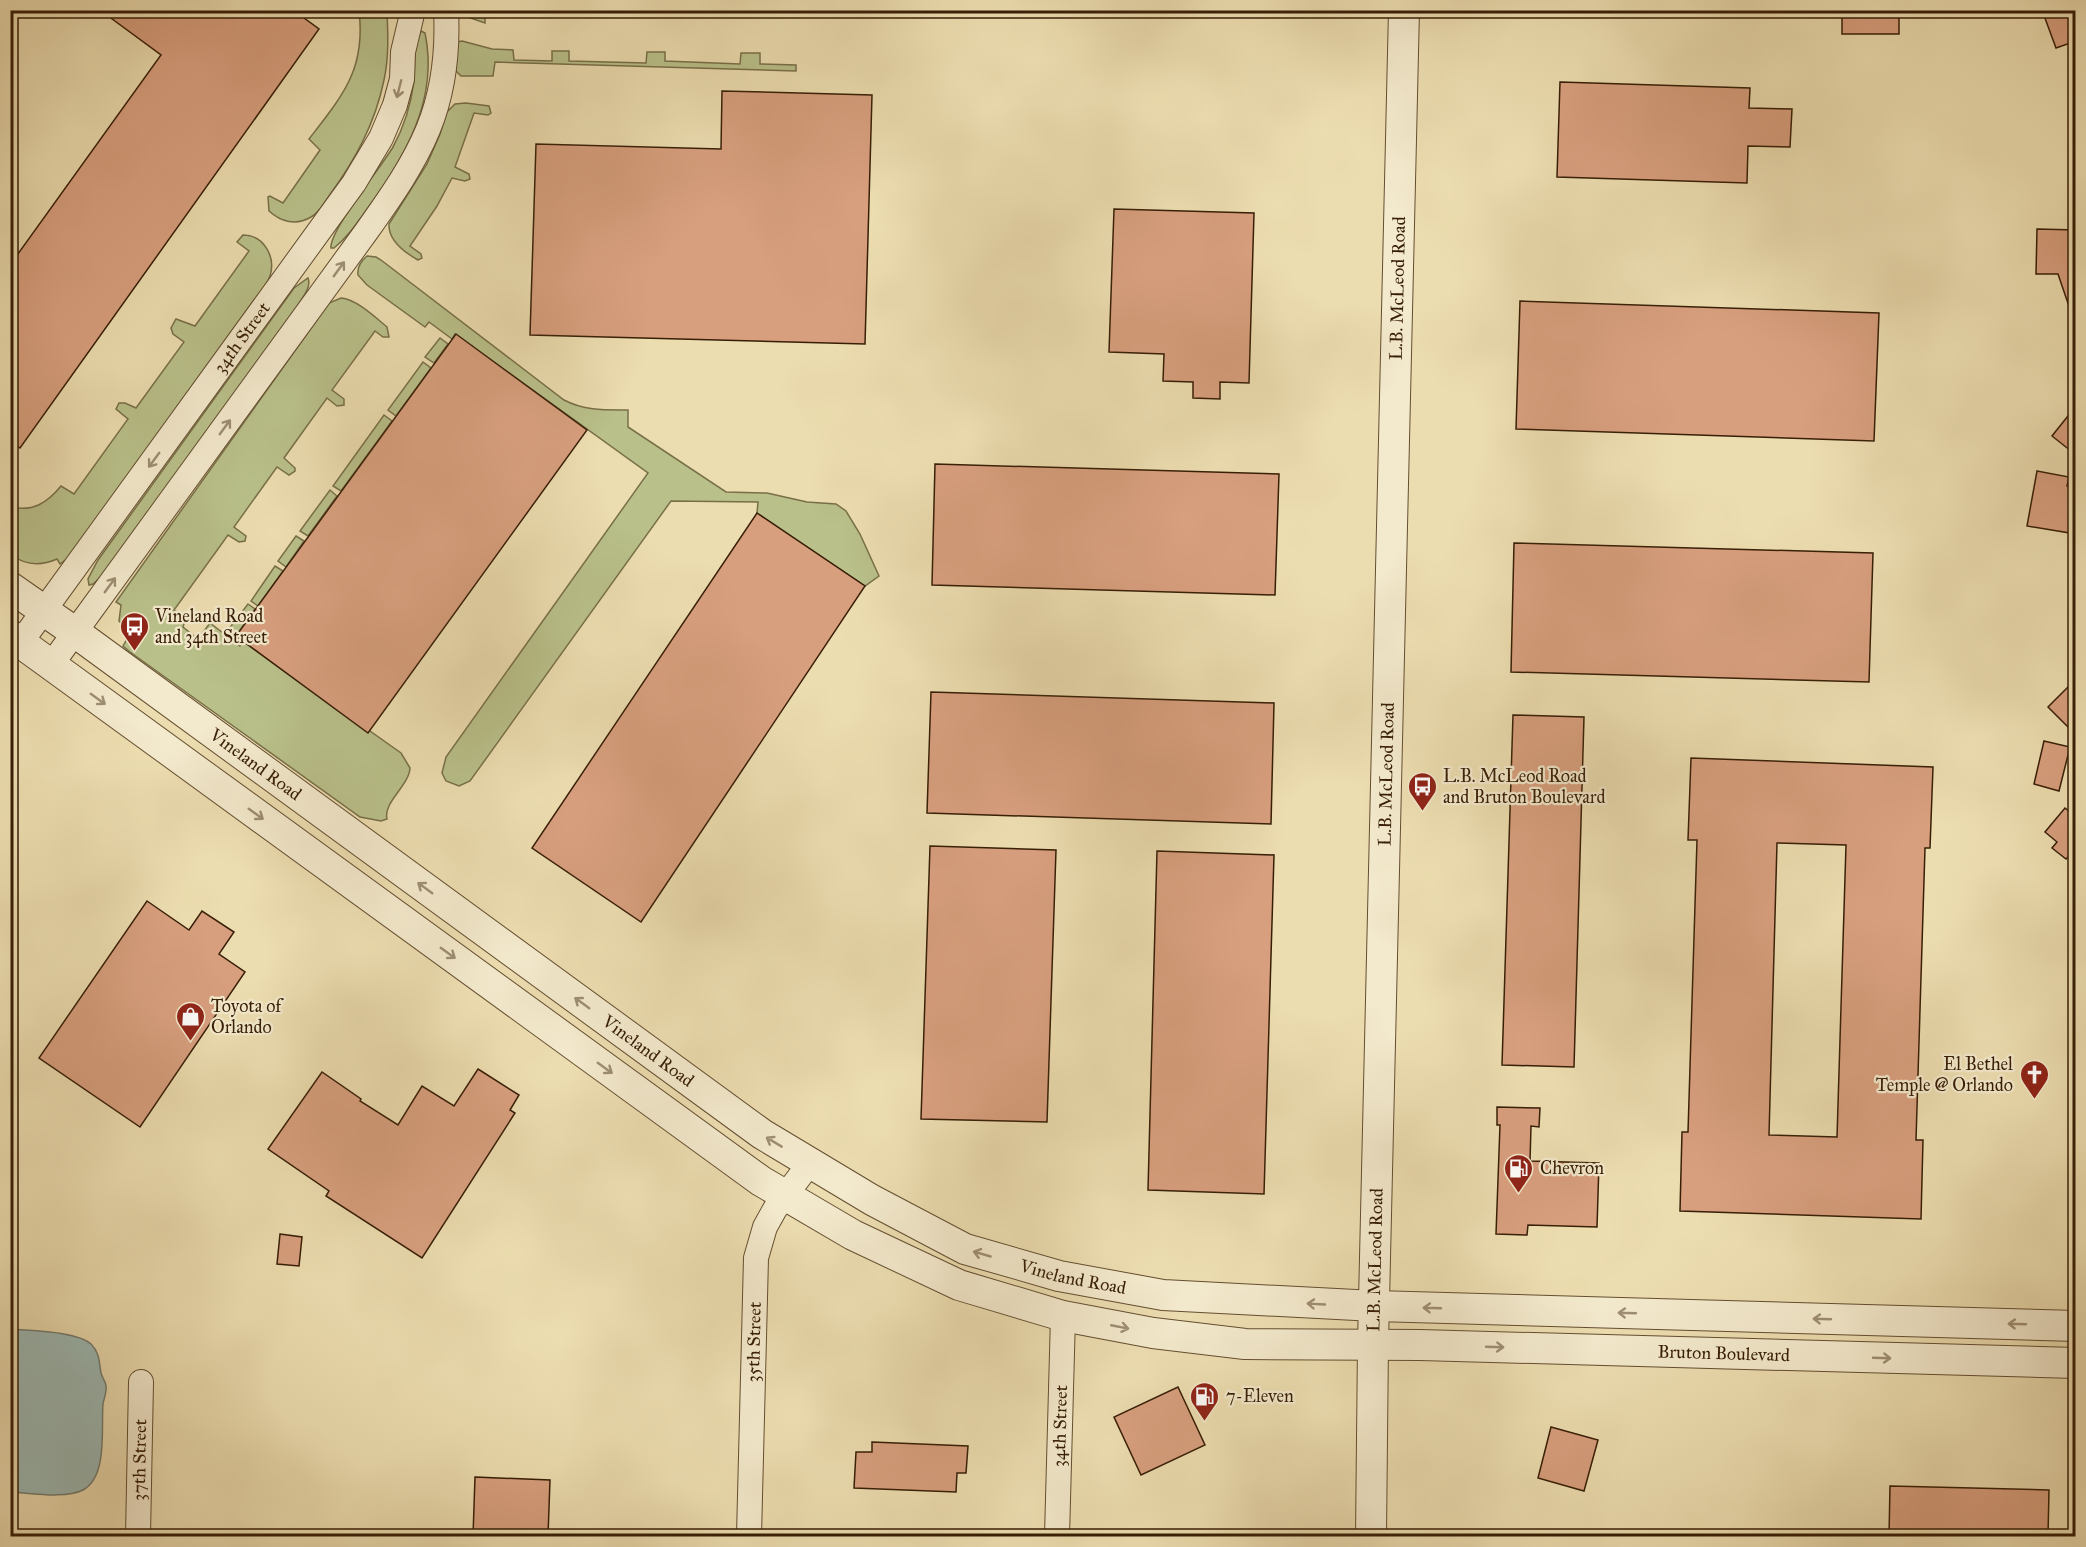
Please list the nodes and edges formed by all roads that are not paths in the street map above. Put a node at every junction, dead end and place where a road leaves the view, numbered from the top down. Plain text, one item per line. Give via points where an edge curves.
1 (398, 10) edge
2 (413, 10) edge
3 (424, 10) edge
4 (446, 10) edge
5 (1404, 10) edge
6 (403, 52) junction
7 (423, 144) junction
8 (10, 587) edge
9 (45, 611) junction
10 (76, 633) junction
11 (16, 639) edge
12 (51, 665) junction
13 (810, 1163) junction
14 (784, 1195) junction
15 (1375, 1306) junction
16 (1063, 1316) junction
17 (2076, 1326) edge
18 (1373, 1344) junction
19 (2076, 1363) edge
20 (141, 1382) dead end
21 (138, 1536) edge
22 (749, 1536) edge
23 (1057, 1536) edge
24 (1371, 1536) edge

1 - 6 street
2 - 6 street, 34th Street
3 - 7 street, 34th Street via 434,55
4 - 7 street, 34th Street via 441,91
5 - 15 street, L.B. McLeod Road
6 -> 9 street, 34th Street via 402,79 395,105 354,183
10 -> 7 street, 34th Street via 392,196
8 - 9 street, Vineland Road
9 - 10 street, Vineland Road
9 - 11 street, 34th Street
10 - 12 street, 34th Street
13 -> 10 street, Vineland Road via 762,1134
11 - 12 street, Vineland Road
12 -> 14 street, Vineland Road
13 - 14 street, 35th Street
15 -> 13 street, Vineland Road via 1163,1295 1059,1276 965,1249
14 - 16 street, Vineland Road via 853,1235 959,1285
14 - 22 street, 35th Street via 765,1227 756,1258
17 -> 15 street, Bruton Boulevard
15 - 18 street, L.B. McLeod Road
16 -> 18 street, Vineland Road via 1245,1344
16 - 23 street, 34th Street
18 -> 19 street, Bruton Boulevard
18 - 24 street, L.B. McLeod Road
20 - 21 street, 37th Street

